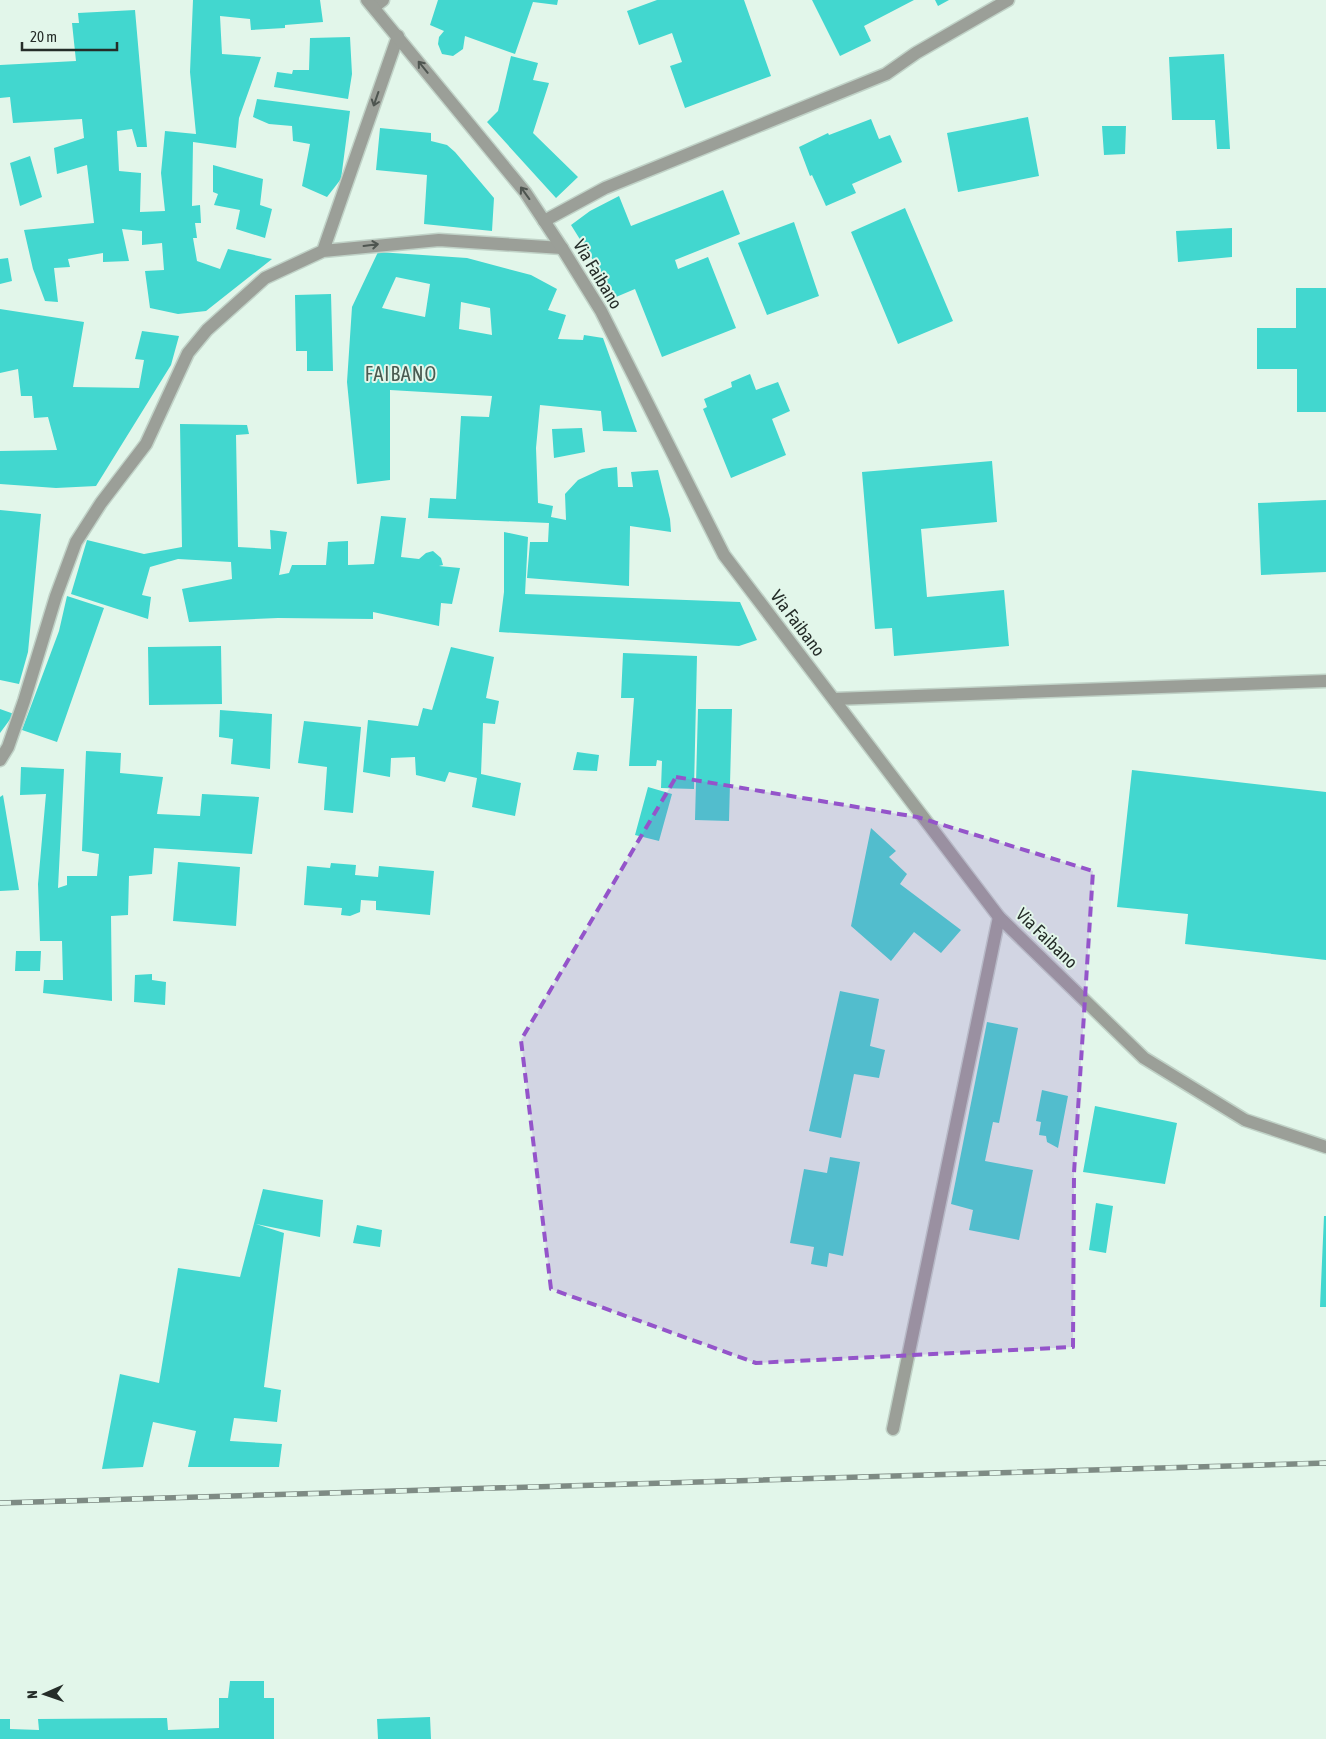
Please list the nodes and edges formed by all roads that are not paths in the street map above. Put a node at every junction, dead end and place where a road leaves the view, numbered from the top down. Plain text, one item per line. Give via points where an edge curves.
1 (1008, 0) edge
2 (375, 2) edge
3 (398, 36) junction
4 (544, 221) junction
5 (562, 248) junction
6 (323, 251) junction
7 (1326, 681) edge
8 (834, 699) junction
9 (0, 760) edge
10 (1000, 917) junction
11 (1326, 1147) edge
12 (893, 1428) dead end

1 - 4 street via 886,74 605,188
2 - 3 street, Via Faibano
4 -> 3 street, Via Faibano via 525,192
3 -> 6 street
4 - 5 street, Via Faibano
6 -> 5 street via 439,240
5 - 8 street, Via Faibano via 601,311 724,556
6 - 9 street via 265,278 206,330 188,353 146,444 76,542 8,747
7 - 8 street
8 - 10 street, Via Faibano
10 - 11 street, Via Faibano via 1144,1058 1245,1120
10 - 12 street

